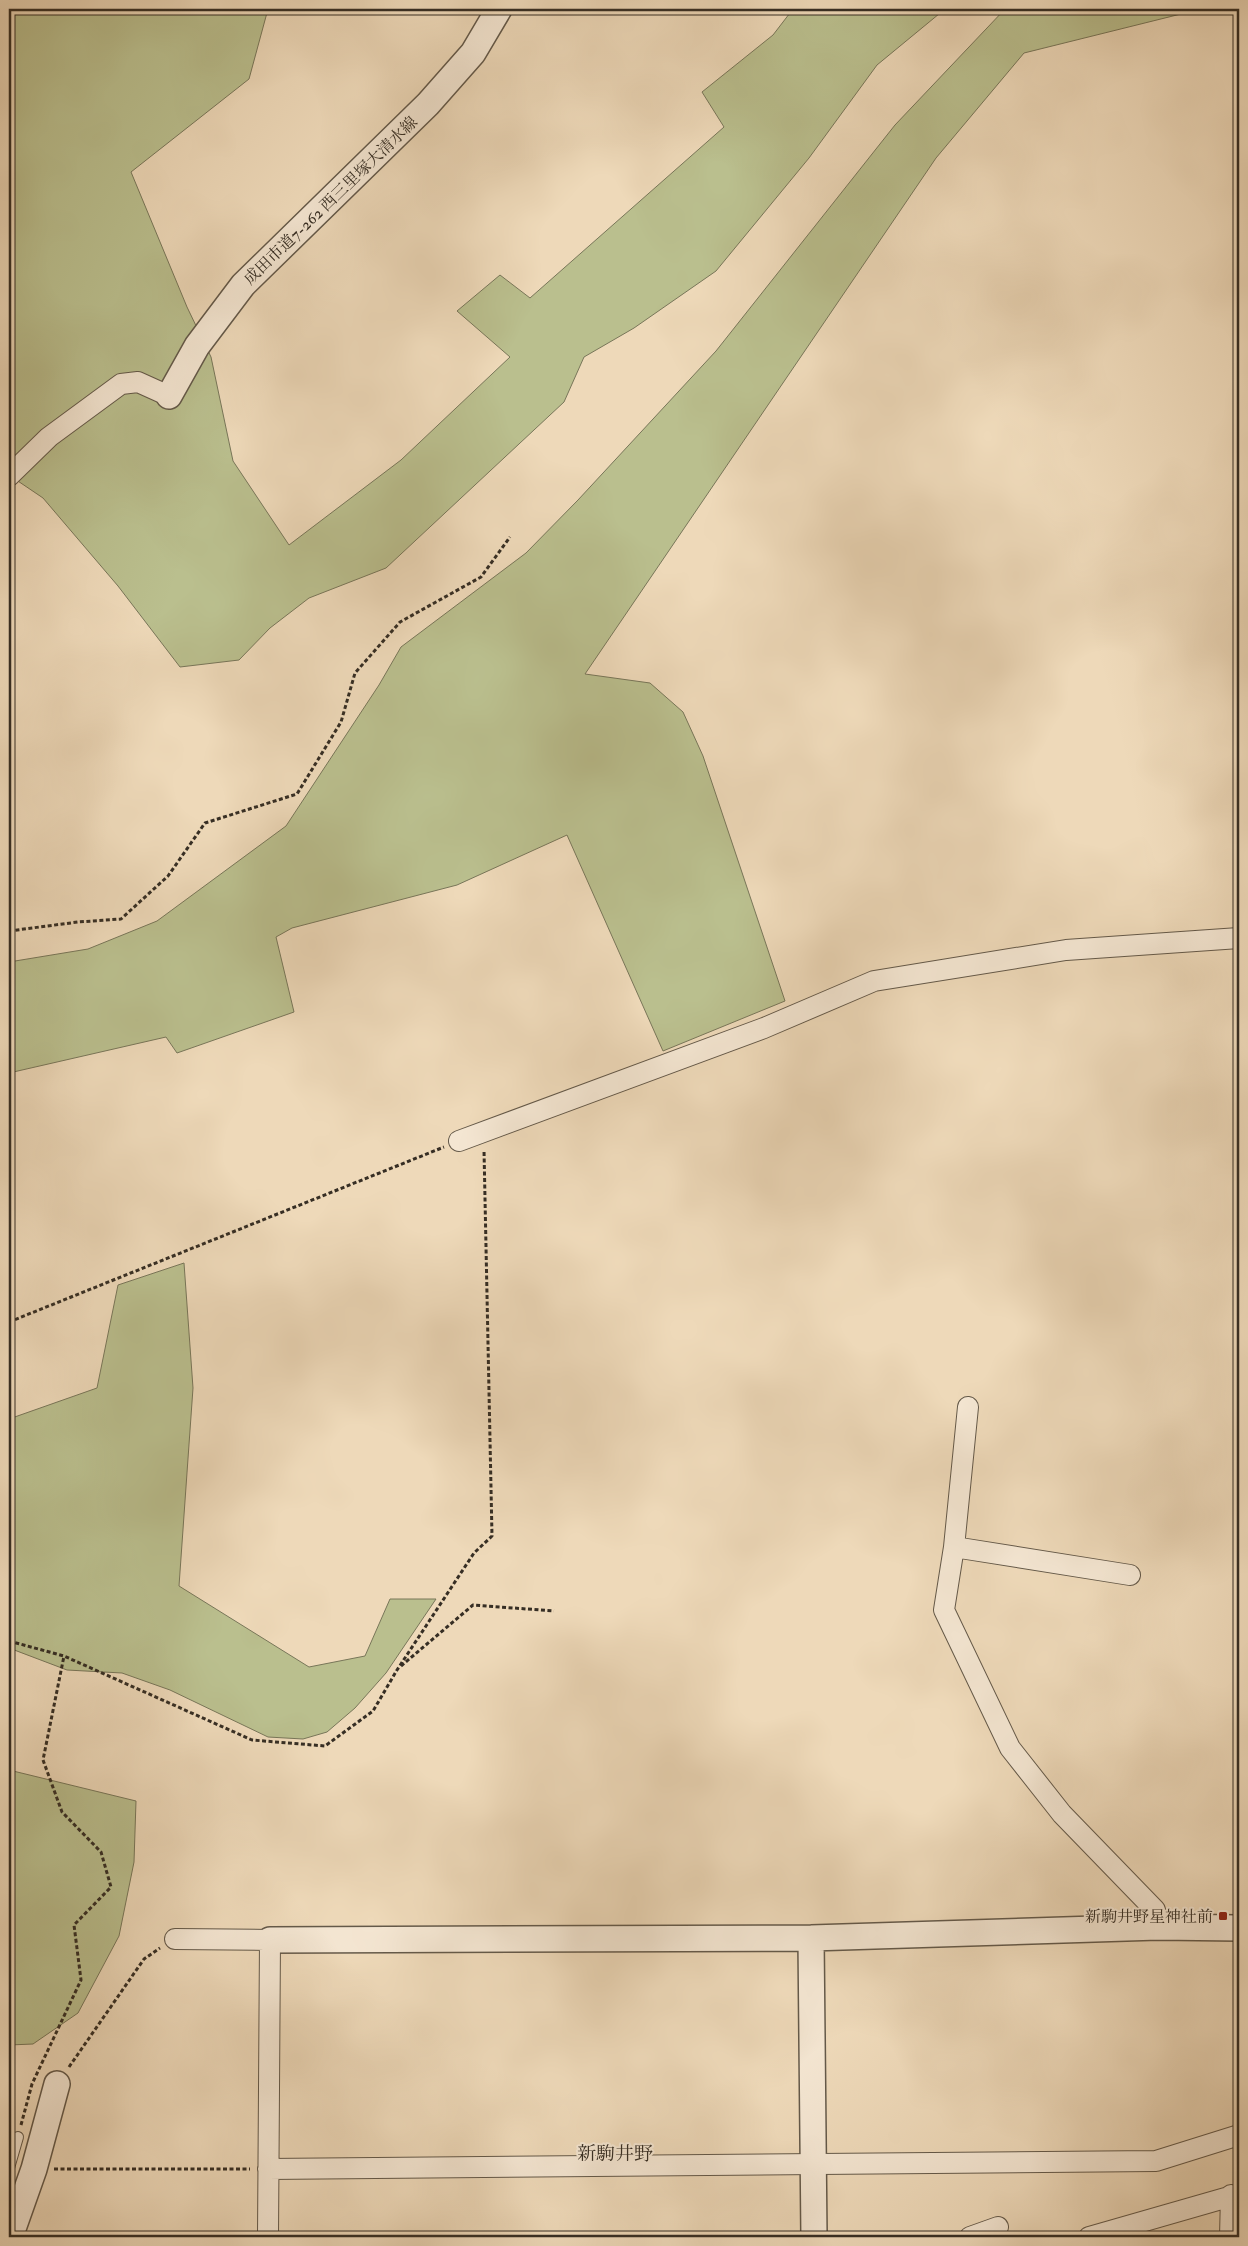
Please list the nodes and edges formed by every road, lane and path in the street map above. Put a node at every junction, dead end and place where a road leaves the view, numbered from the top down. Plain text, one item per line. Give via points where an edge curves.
1 (499, 9) edge
2 (169, 396) joint
3 (9, 476) edge
4 (510, 537) dead end
5 (9, 931) edge
6 (1239, 938) edge
7 (484, 1132) junction
8 (459, 1140) joint
9 (9, 1322) edge
10 (968, 1407) dead end
11 (954, 1547) junction
12 (1130, 1575) dead end
13 (554, 1611) dead end
14 (9, 1641) edge
15 (64, 1656) junction
16 (397, 1670) junction
17 (1158, 1927) junction
18 (1239, 1928) edge
19 (811, 1938) junction
20 (175, 1939) joint
21 (270, 1940) junction
22 (57, 2084) joint
23 (1239, 2135) edge
24 (18, 2137) joint
25 (814, 2163) junction
26 (9, 2168) edge
27 (34, 2169) junction
28 (268, 2169) junction
29 (1235, 2194) edge
30 (998, 2227) dead end
31 (10, 2237) edge
32 (268, 2237) edge
33 (814, 2237) edge
34 (970, 2237) edge
35 (1090, 2237) edge
36 (1230, 2237) edge

1 - 2 street, 成田市道7-262 西三里塚大清水線 via 473,53 428,104 243,285 197,346
2 - 3 street via 138,382 121,384 49,437
4 - 5 path via 481,577 400,622 355,673 341,722 297,794 205,823 168,876 121,919
6 - 7 street via 1066,950 874,981 764,1028
7 - 8 street
7 - 16 path via 492,1536 474,1552
8 - 9 path
10 - 11 street
11 - 12 street
11 - 17 street via 944,1610 1010,1748 1062,1814 1155,1910
13 - 16 path via 473,1605
14 - 15 path
15 - 16 path via 252,1740 325,1746 373,1710
15 - 24 path via 43,1760 62,1812 101,1852 111,1887 74,1925 81,1980 32,2084
17 - 18 street
17 - 19 street
19 - 21 street
19 - 25 street
20 - 21 street
20 - 22 path via 144,1959
21 - 28 street
22 - 27 street
23 - 25 street via 1156,2161
24 - 26 lane
25 - 28 street
25 - 33 street
27 - 28 path
27 - 31 street
28 - 32 street
29 - 35 street
29 - 36 street
30 - 34 street

